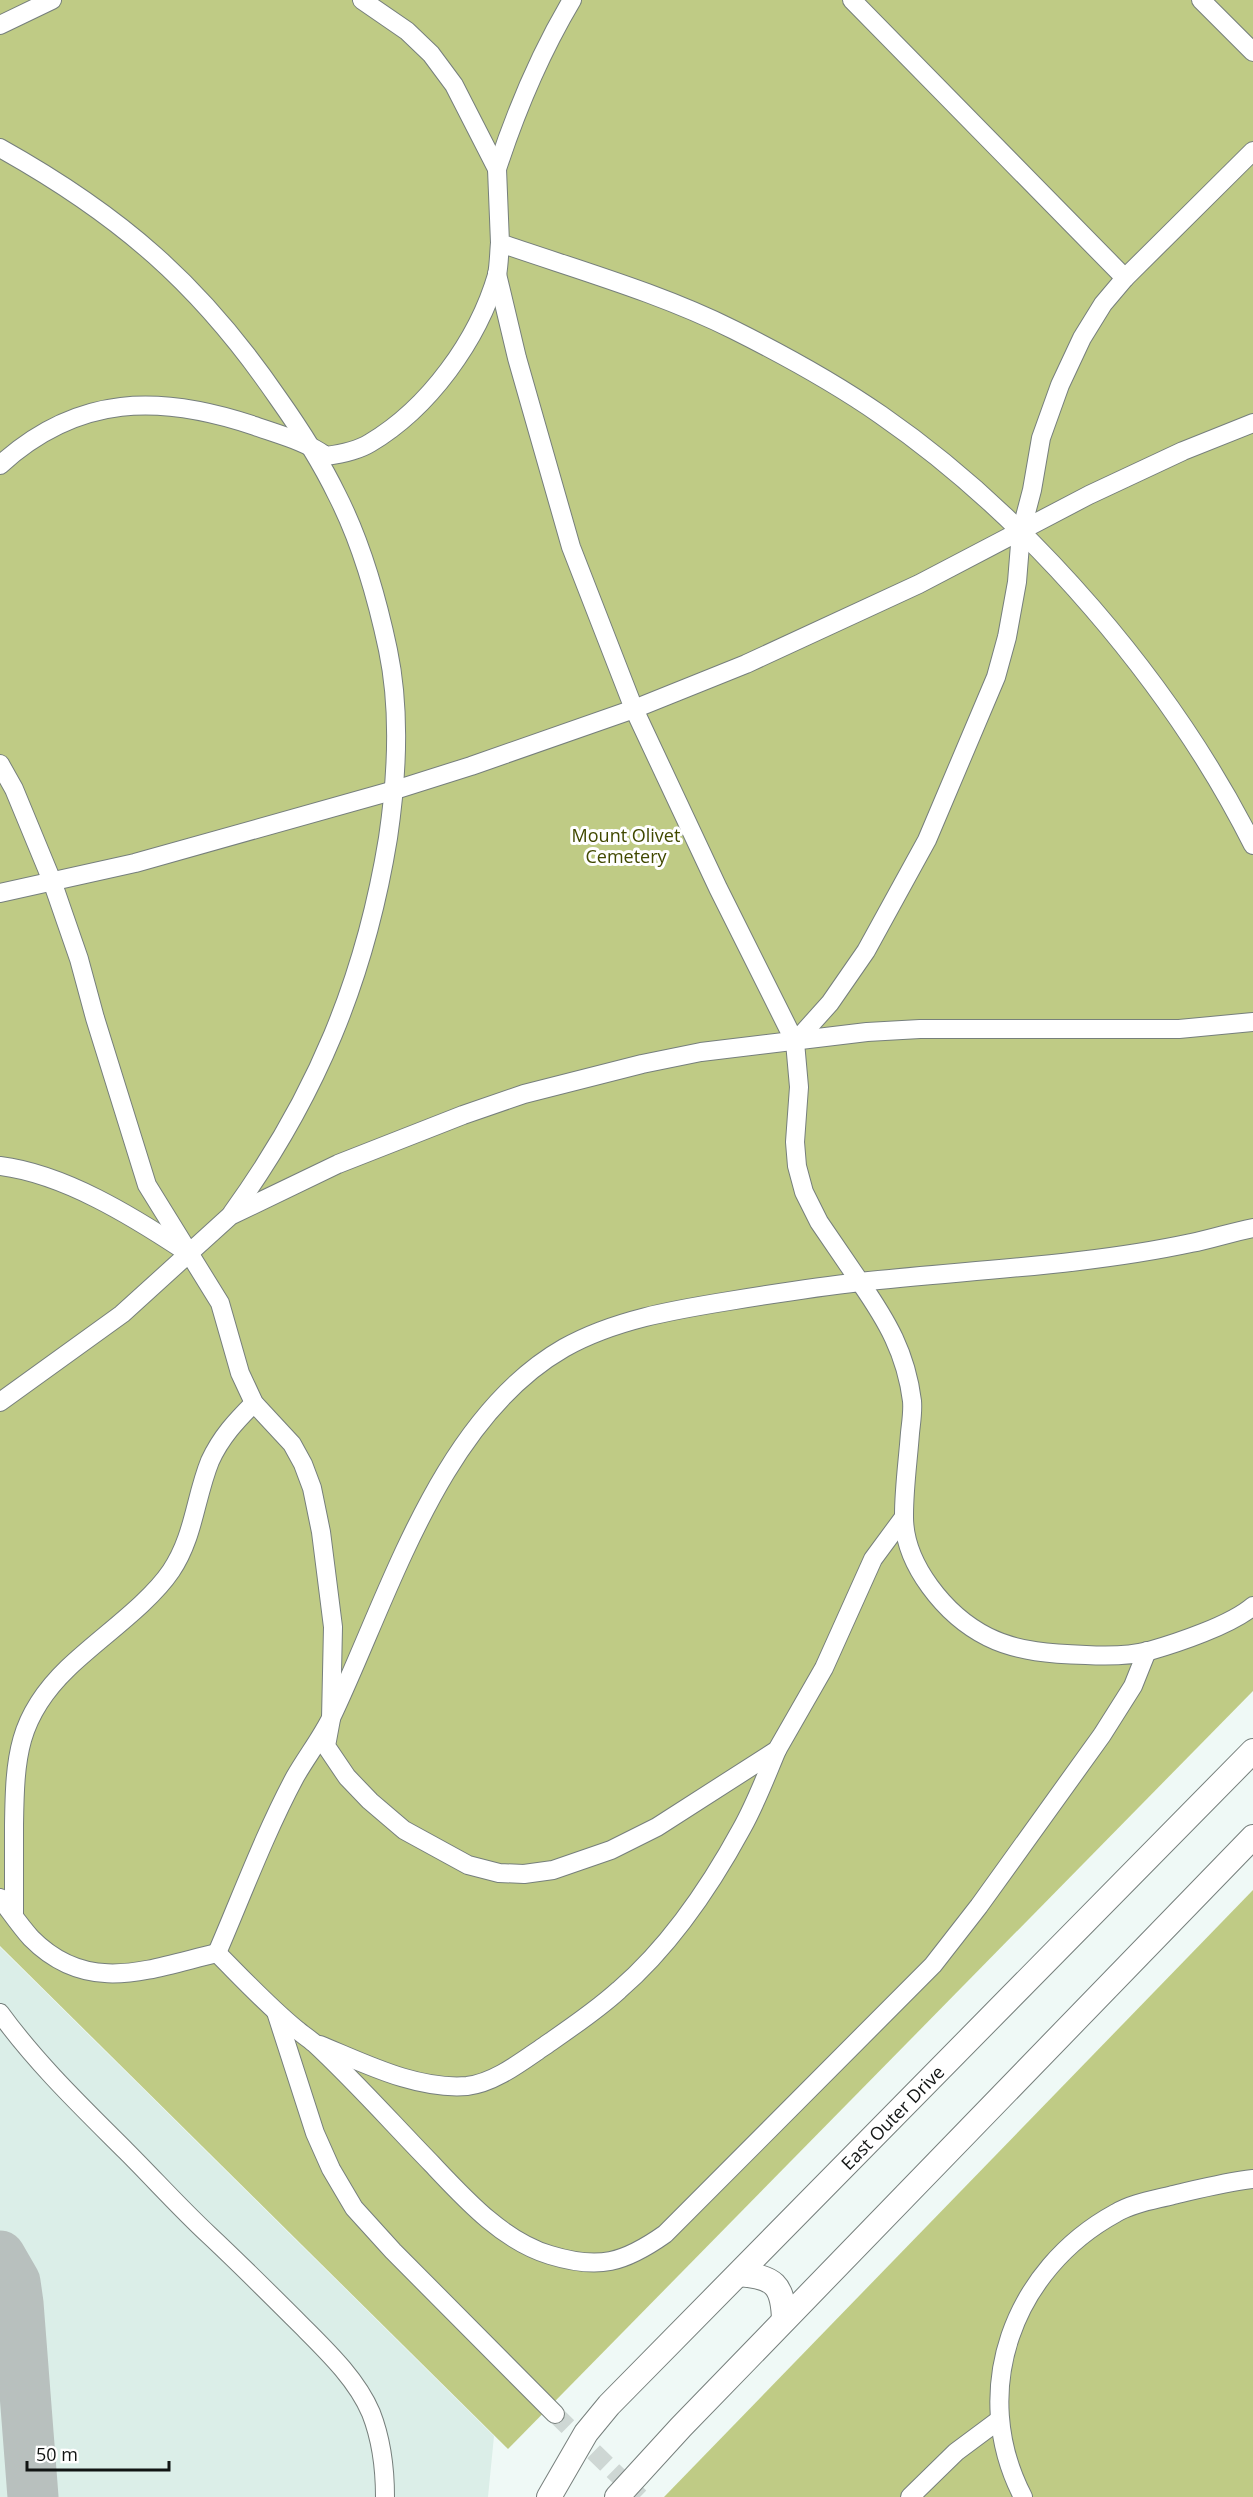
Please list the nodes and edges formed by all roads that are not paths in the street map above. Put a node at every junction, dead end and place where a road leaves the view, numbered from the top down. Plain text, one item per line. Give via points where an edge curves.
1 (52, 0) edge
2 (362, 0) edge
3 (572, 0) edge
4 (852, 0) edge
5 (1201, 0) edge
6 (0, 25) edge
7 (1253, 52) edge
8 (0, 148) edge
9 (1253, 151) edge
10 (497, 169) junction
11 (500, 243) junction
12 (497, 274) junction
13 (1125, 278) junction
14 (1253, 423) edge
15 (310, 445) junction
16 (0, 465) edge
17 (1021, 532) junction
18 (634, 709) junction
19 (0, 764) edge
20 (395, 790) junction
21 (1253, 846) edge
22 (52, 881) junction
23 (0, 893) edge
24 (1253, 1022) edge
25 (795, 1042) junction
26 (0, 1166) edge
27 (230, 1216) junction
28 (1253, 1228) edge
29 (189, 1254) junction
30 (860, 1282) junction
31 (0, 1402) edge
32 (254, 1403) junction
33 (903, 1517) junction
34 (1253, 1606) edge
35 (1147, 1651) junction
36 (331, 1719) junction
37 (777, 1750) junction
38 (1253, 1751) edge
39 (1253, 1837) edge
40 (0, 1898) edge
41 (14, 1916) junction
42 (217, 1953) junction
43 (275, 2010) junction
44 (0, 2013) edge
45 (313, 2042) junction
46 (1253, 2179) edge
47 (739, 2274) junction
48 (784, 2320) junction
49 (555, 2414) tunnel mouth
50 (999, 2420) junction
51 (385, 2497) edge
52 (549, 2497) edge
53 (616, 2497) edge
54 (910, 2497) edge
55 (1023, 2497) edge

1 - 6 lane
2 - 10 lane via 431,54 454,85
3 - 10 lane via 509,132
4 - 13 lane
5 - 7 lane
8 - 15 lane via 87,200 167,265 244,350
9 - 13 lane
10 - 11 lane
11 - 12 lane
11 - 17 lane via 676,305 793,361 880,414
12 - 15 lane via 465,345 418,407 369,443 346,453 326,456
12 - 18 lane via 568,536
13 - 17 lane via 1082,338 1060,385 1041,438
14 - 17 lane via 1089,495
15 - 16 lane via 181,406 119,406 63,422
15 - 20 lane via 356,538 388,652 394,702
17 - 18 lane via 746,664
17 - 21 lane via 1096,613 1174,712
17 - 25 lane via 1017,582 996,676 927,840 866,951 830,1003
18 - 20 lane
18 - 25 lane
19 - 22 lane
20 - 22 lane via 135,864
20 - 27 lane via 379,895 349,996 298,1110
22 - 23 lane
22 - 29 lane via 147,1185
24 - 25 lane via 1179,1029 920,1029
25 - 27 lane via 701,1052 524,1094 338,1164
25 - 30 lane via 799,1087 795,1142 804,1192
26 - 29 lane via 40,1176 106,1203
27 - 29 lane
28 - 30 lane via 1145,1251
29 - 31 lane via 122,1314
29 - 32 lane via 220,1303 240,1373
30 - 33 lane via 892,1332 907,1373 912,1404
30 - 36 lane via 732,1300 642,1318 601,1330 563,1348 534,1369 501,1399 467,1439 425,1510
32 - 36 lane via 292,1443 312,1488 333,1627
32 - 41 lane via 227,1430 210,1461 186,1545 170,1572 68,1668 31,1716 17,1755
33 - 35 lane via 922,1575 944,1603 988,1637 1012,1647 1049,1654 1093,1656
33 - 37 lane via 873,1559 824,1668
34 - 35 lane via 1222,1625
35 - 45 lane via 1132,1686 1102,1735 933,1965 665,2234 630,2257 590,2264 549,2255 498,2226 467,2201
36 - 37 lane via 326,1746 347,1777 404,1830 468,1865 524,1874 553,1870 611,1850 657,1827
36 - 42 lane via 295,1777
37 - 45 lane via 722,1865 659,1951 620,1990 520,2062 470,2086 425,2084
38 - 47 main road, East Outer Drive
39 - 48 main road
40 - 41 lane
41 - 42 lane via 47,1952 64,1964 88,1971 112,1975 144,1971
42 - 43 lane
43 - 45 lane
43 - 49 lane via 315,2133 354,2208
44 - 51 lane via 65,2090 172,2200 243,2265 352,2382 370,2411 382,2447
46 - 50 lane via 1231,2181 1118,2211 1053,2260 1015,2322 1003,2367
47 - 48 main road via 761,2276 775,2284 783,2300
47 - 52 main road, East Outer Drive via 609,2405 586,2433
48 - 53 main road
50 - 54 lane via 956,2452
50 - 55 lane via 1003,2447

